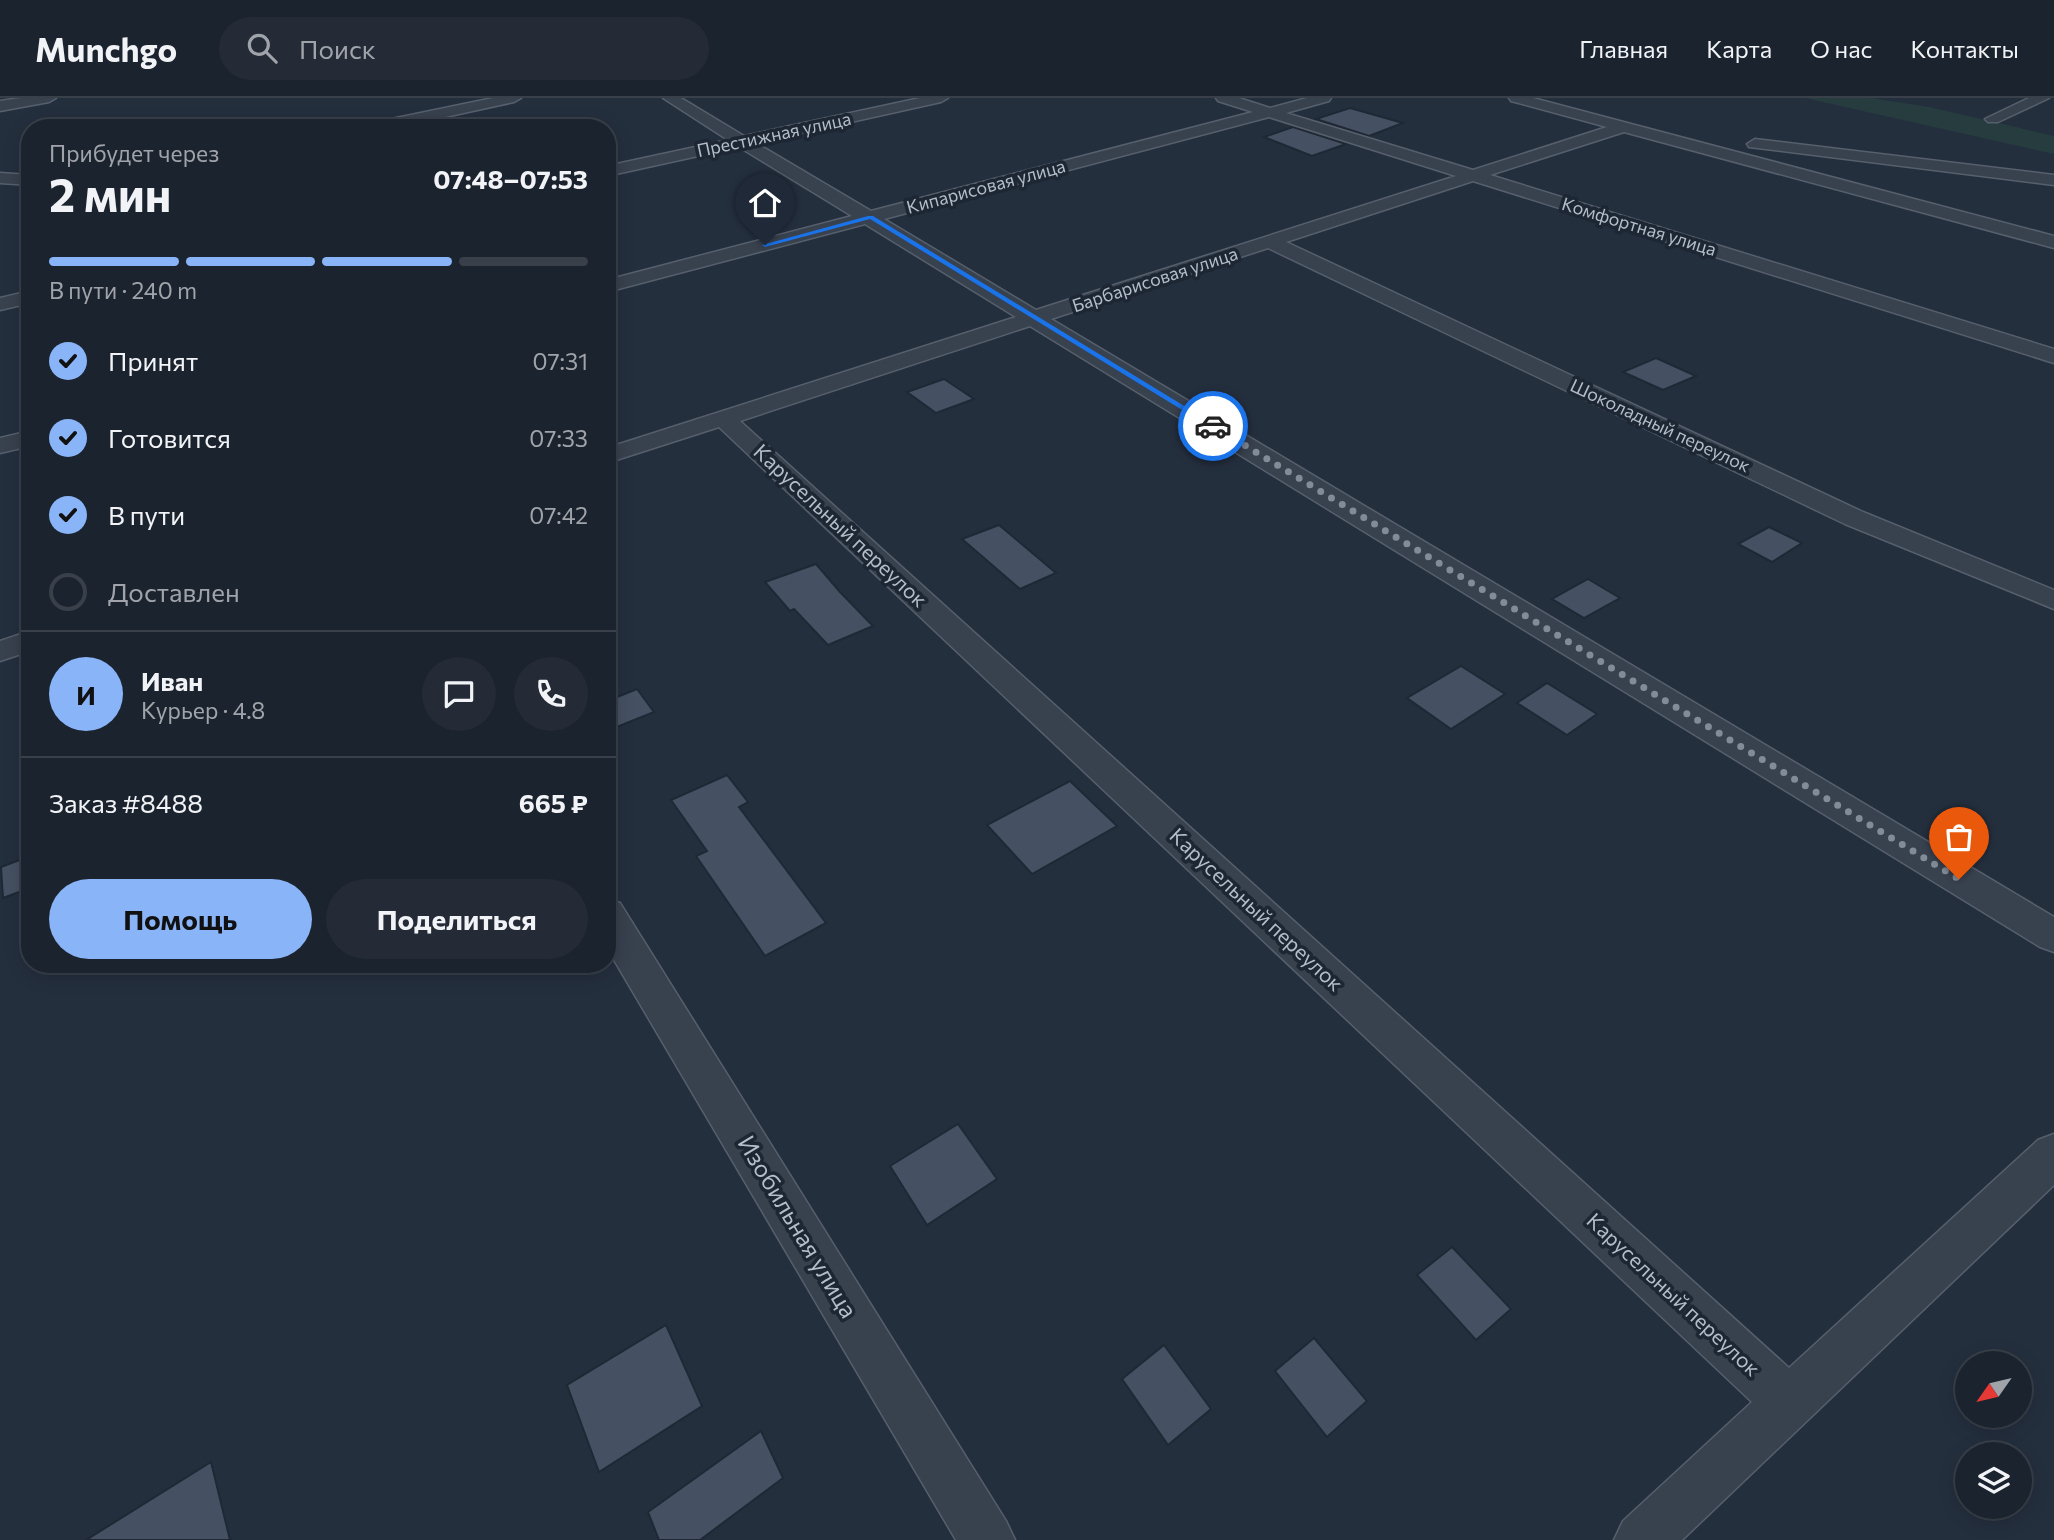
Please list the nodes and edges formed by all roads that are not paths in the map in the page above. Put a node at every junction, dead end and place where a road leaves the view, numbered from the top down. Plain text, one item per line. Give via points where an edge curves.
1 (48, 98) edge
2 (514, 98) edge
3 (670, 98) edge
4 (941, 98) edge
5 (1223, 98) edge
6 (1324, 98) edge
7 (1516, 98) edge
8 (2042, 98) edge
9 (0, 106) edge
10 (1270, 112) junction
11 (415, 119) edge
12 (1993, 119) dead end
13 (1626, 128) junction
14 (743, 142) junction
15 (616, 169) edge
16 (1475, 176) junction
17 (0, 178) edge
18 (21, 179) edge
19 (2054, 180) edge
20 (870, 217) junction
21 (2054, 219) edge
22 (2019, 233) junction
23 (1270, 242) junction
24 (2054, 242) edge
25 (616, 284) edge
26 (21, 299) edge
27 (0, 304) edge
28 (1037, 318) junction
29 (2054, 356) edge
30 (724, 419) junction
31 (21, 440) edge
32 (0, 446) edge
33 (616, 453) edge
34 (2054, 600) edge
35 (21, 644) edge
36 (0, 651) edge
37 (616, 929) edge
38 (2054, 936) edge
39 (2054, 1154) edge
40 (1789, 1402) junction
41 (987, 1540) edge
42 (1642, 1540) edge

1 - 9 street
2 - 11 street
3 - 14 street
4 - 14 street, Престижная улица
5 - 10 street, Комфортная улица
6 - 10 street, Кипарисовая улица
7 - 13 street
8 - 12 street
10 - 16 street, Комфортная улица
10 - 20 street, Кипарисовая улица
13 - 16 street, Барбарисовая улица
13 - 19 street
13 - 22 street
14 - 15 street, Престижная улица
14 - 20 street
16 - 23 street, Барбарисовая улица
16 - 29 street, Комфортная улица
17 - 18 street
20 - 25 street, Кипарисовая улица
20 - 28 street
21 - 22 street
22 - 24 street
23 - 28 street, Барбарисовая улица
23 - 34 street, Шоколадный переулок via 1854,518
26 - 27 street
28 - 30 street, Барбарисовая улица
28 - 38 street
30 - 33 street, Барбарисовая улица
30 - 40 street, Карусельный переулок
31 - 32 street
35 - 36 street
37 - 41 street, Изобильная улица
39 - 40 street
40 - 42 street

